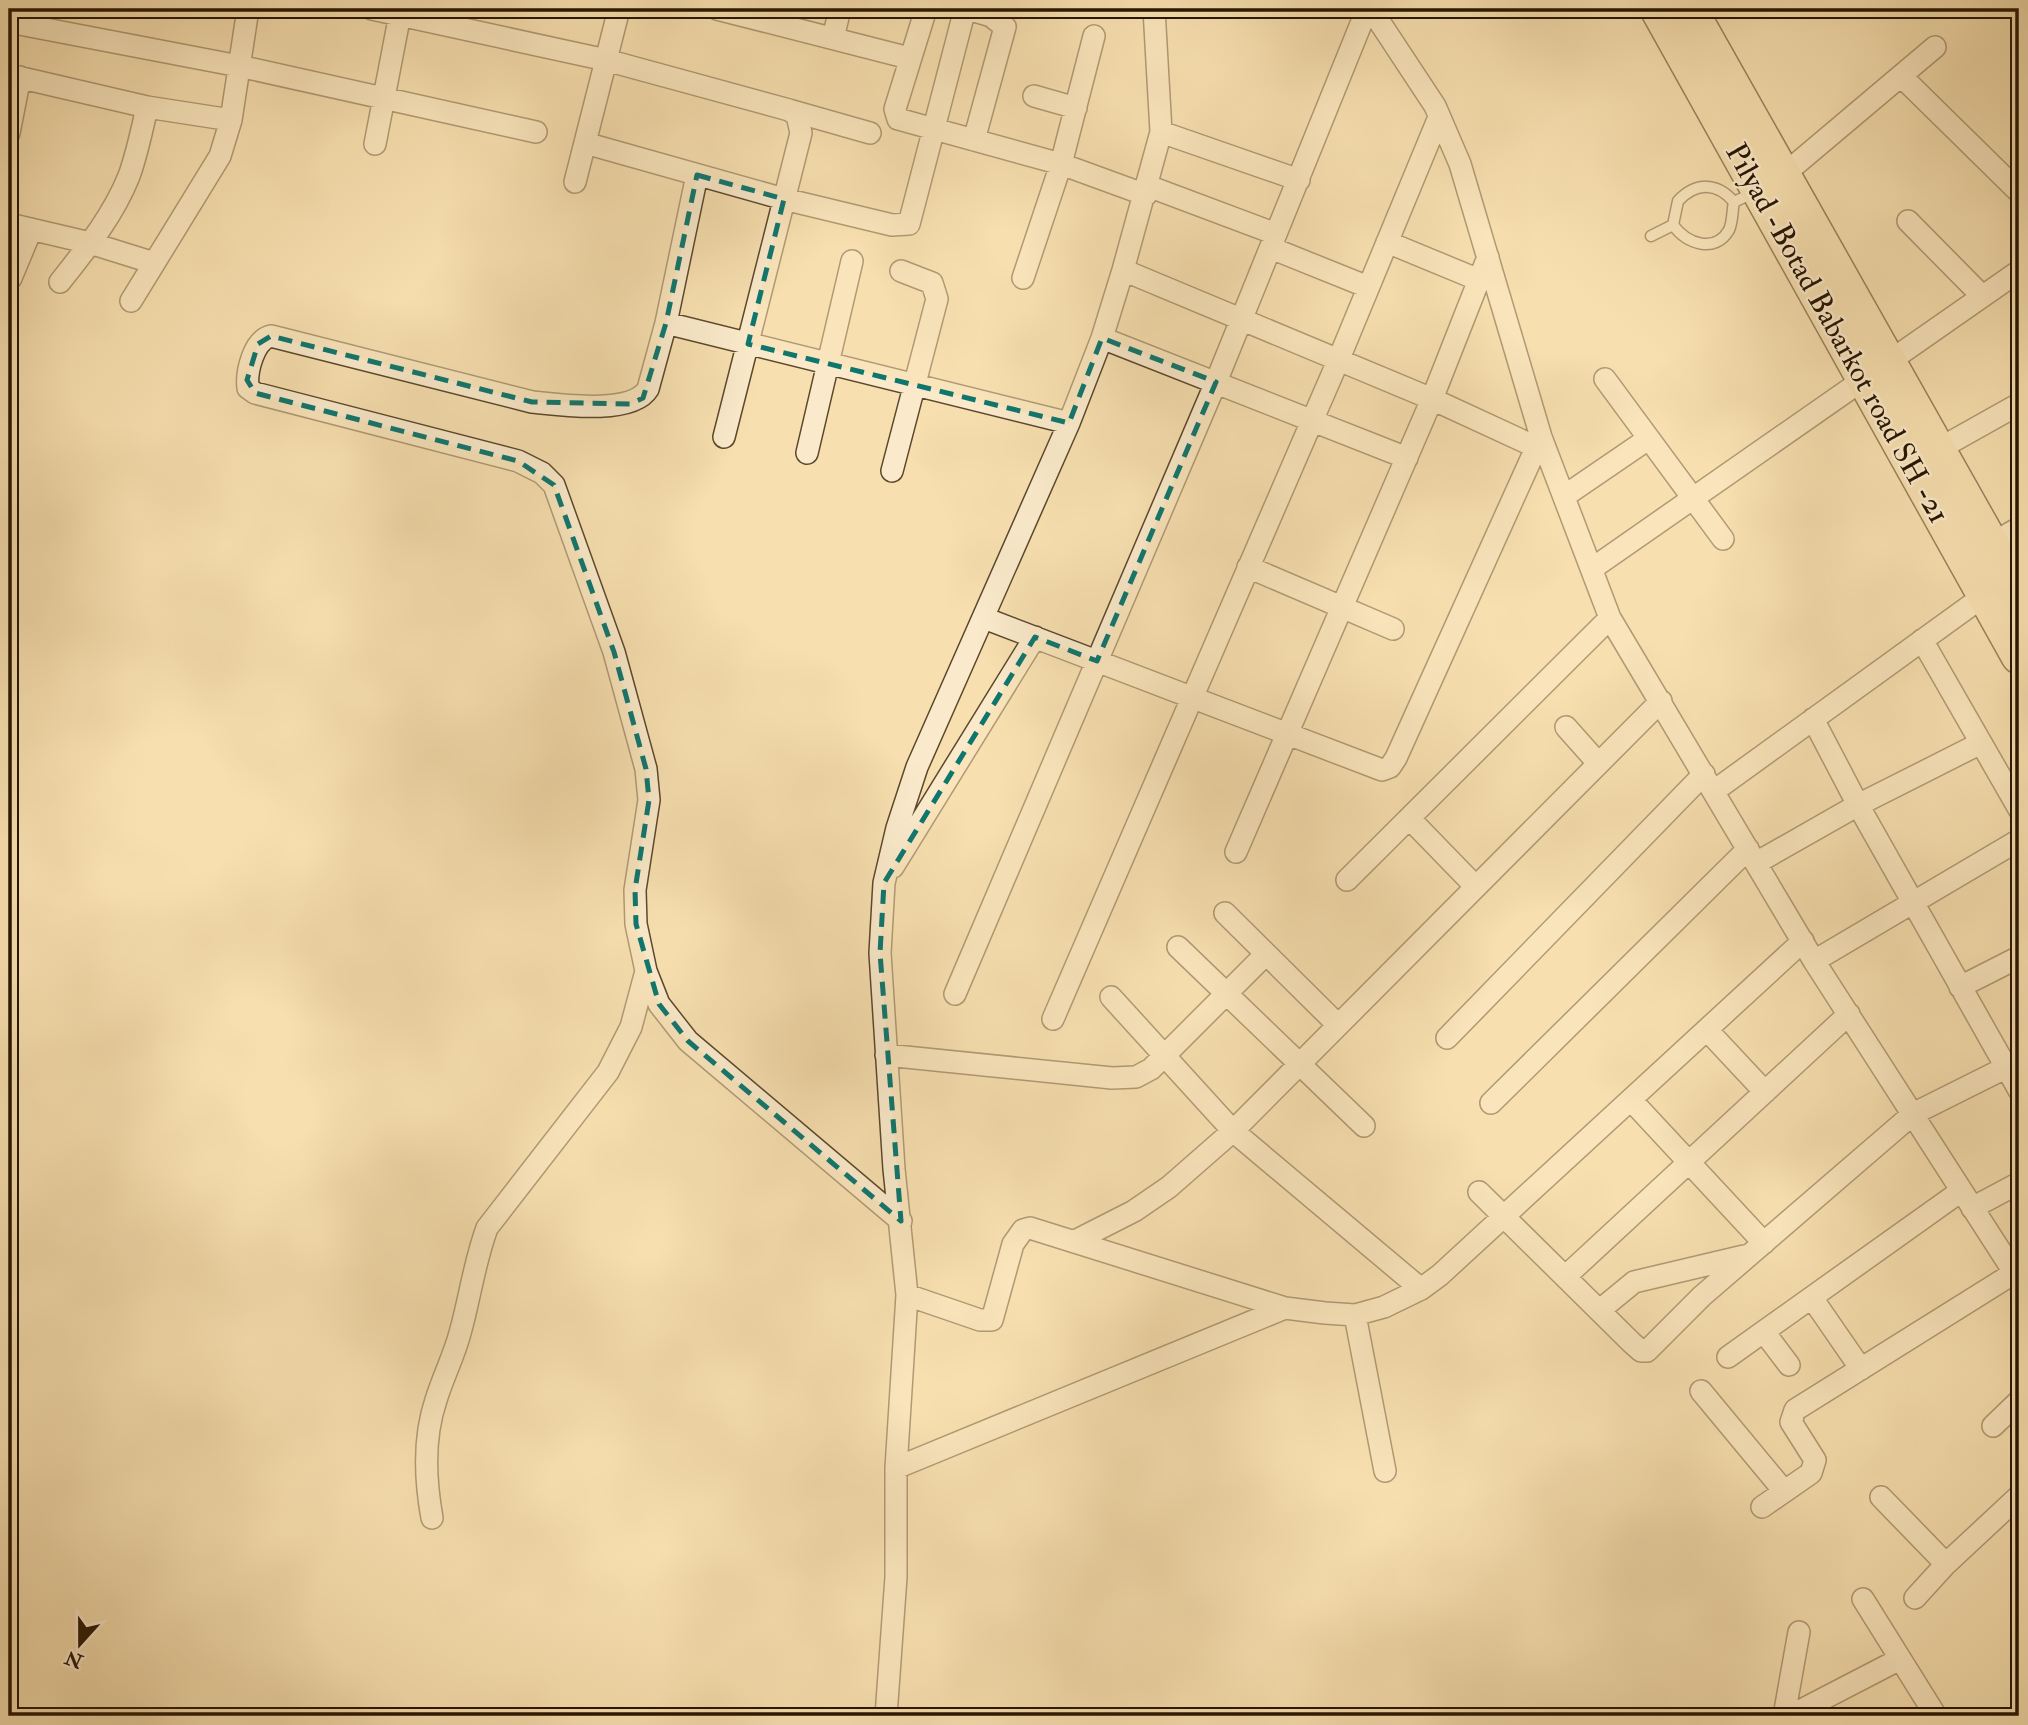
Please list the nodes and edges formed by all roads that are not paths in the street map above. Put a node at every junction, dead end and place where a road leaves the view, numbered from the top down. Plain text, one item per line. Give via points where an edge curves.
1 (248, 9) edge
2 (372, 9) edge
3 (619, 9) edge
4 (718, 9) edge
5 (840, 9) edge
6 (926, 9) edge
7 (966, 9) edge
8 (1154, 9) edge
9 (1369, 9) edge
10 (1658, 9) edge
11 (1689, 9) edge
12 (400, 12) edge
13 (20, 19) edge
14 (1094, 36) dead end
15 (833, 38) junction
16 (1935, 47) dead end
17 (909, 58) junction
18 (606, 60) junction
19 (239, 66) junction
20 (15, 76) edge
21 (1901, 76) junction
22 (1034, 96) dead end
23 (384, 98) junction
24 (147, 107) junction
25 (1076, 108) junction
26 (789, 110) junction
27 (1439, 117) junction
28 (231, 120) junction
29 (933, 130) junction
30 (536, 132) dead end
31 (1161, 132) junction
32 (9, 133) edge
33 (870, 133) dead end
34 (974, 140) junction
35 (584, 143) junction
36 (375, 144) dead end
37 (1061, 164) junction
38 (697, 175) junction
39 (1299, 180) junction
40 (575, 182) dead end
41 (1758, 190) junction
42 (1147, 191) junction
43 (2019, 192) edge
44 (784, 199) junction
45 (1909, 220) dead end
46 (9, 224) edge
47 (1673, 225) junction
48 (32, 230) junction
49 (1651, 236) dead end
50 (1274, 241) junction
51 (1387, 242) junction
52 (90, 243) junction
53 (1488, 257) junction
54 (852, 261) dead end
55 (154, 263) junction
56 (1123, 270) junction
57 (901, 271) dead end
58 (2019, 271) edge
59 (11, 278) dead end
60 (1023, 278) dead end
61 (1479, 279) junction
62 (60, 282) dead end
63 (1368, 287) junction
64 (1982, 296) junction
65 (131, 301) dead end
66 (1241, 321) junction
67 (666, 323) junction
68 (1102, 338) junction
69 (748, 344) junction
70 (1338, 361) junction
71 (828, 363) junction
72 (1875, 370) junction
73 (1605, 379) dead end
74 (1216, 382) junction
75 (914, 385) junction
76 (1432, 399) junction
77 (2019, 404) edge
78 (1312, 420) junction
79 (1069, 423) junction
80 (724, 437) dead end
81 (1648, 439) junction
82 (1539, 442) junction
83 (1937, 450) junction
84 (807, 453) dead end
85 (1407, 458) junction
86 (892, 471) dead end
87 (1566, 495) junction
88 (1691, 499) junction
89 (2005, 536) edge
90 (1723, 538) dead end
91 (1248, 567) junction
92 (1593, 568) junction
93 (2019, 594) edge
94 (1985, 595) junction
95 (1343, 607) junction
96 (984, 618) junction
97 (1610, 618) junction
98 (1392, 629) dead end
99 (1035, 637) junction
100 (1922, 640) junction
101 (2019, 656) edge
102 (1097, 661) junction
103 (1191, 699) junction
104 (1661, 701) junction
105 (1813, 719) junction
106 (1566, 727) dead end
107 (1288, 737) junction
108 (1981, 743) junction
109 (1598, 763) junction
110 (1709, 782) junction
111 (1858, 805) junction
112 (2019, 809) edge
113 (1409, 818) junction
114 (2019, 840) edge
115 (1236, 852) dead end
116 (1752, 856) junction
117 (1346, 880) dead end
118 (884, 883) junction
119 (1475, 886) junction
120 (1913, 903) junction
121 (1225, 913) dead end
122 (1803, 941) junction
123 (1178, 947) dead end
124 (1266, 954) junction
125 (2019, 957) edge
126 (1814, 961) junction
127 (646, 971) junction
128 (1960, 987) junction
129 (954, 994) dead end
130 (1226, 994) junction
131 (1111, 997) dead end
132 (1849, 1014) junction
133 (1053, 1018) dead end
134 (1337, 1024) junction
135 (1707, 1030) junction
136 (1447, 1038) dead end
137 (886, 1055) junction
138 (1164, 1056) junction
139 (2013, 1064) edge
140 (1297, 1065) junction
141 (2019, 1090) edge
142 (1765, 1092) junction
143 (1631, 1100) junction
144 (1491, 1102) dead end
145 (1913, 1114) junction
146 (1364, 1126) dead end
147 (1233, 1131) junction
148 (1688, 1163) junction
149 (2019, 1183) edge
150 (1479, 1192) dead end
151 (1967, 1200) junction
152 (1505, 1217) junction
153 (901, 1221) junction
154 (1075, 1241) junction
155 (1757, 1249) junction
156 (1566, 1276) junction
157 (2017, 1276) edge
158 (1421, 1289) junction
159 (906, 1295) junction
160 (1812, 1298) junction
161 (1285, 1308) junction
162 (1600, 1310) junction
163 (1355, 1315) junction
164 (1764, 1332) junction
165 (1728, 1357) dead end
166 (1789, 1365) dead end
167 (1860, 1369) junction
168 (1701, 1391) dead end
169 (2019, 1401) edge
170 (1993, 1426) dead end
171 (896, 1468) junction
172 (1385, 1471) dead end
173 (1784, 1491) junction
174 (2019, 1496) edge
175 (1881, 1497) dead end
176 (1762, 1507) dead end
177 (432, 1518) dead end
178 (1946, 1564) junction
179 (1915, 1598) dead end
180 (1863, 1599) dead end
181 (1800, 1632) dead end
182 (1900, 1659) junction
183 (886, 1716) edge
184 (1784, 1716) edge
185 (1790, 1716) edge
186 (1936, 1716) edge

1 - 19 street
2 - 12 street
3 - 18 street
4 - 15 street
5 - 15 street
6 - 17 street
7 - 29 street
7 - 34 street via 991,16 1004,27
8 - 31 street
9 - 27 street
9 - 39 street
10 - 41 main road, Pilyad -Botad Babarkot road SH -21
11 - 41 main road, Pilyad -Botad Babarkot road SH -21
12 - 18 street
12 - 23 street
13 - 19 street
14 - 25 street
15 - 17 street
16 - 21 street
17 - 29 street via 895,114 904,122
18 - 26 street
18 - 35 street
19 - 23 street
19 - 28 street
20 - 24 street
20 - 32 street
21 - 41 street
21 - 43 street
22 - 25 street
23 - 30 street
23 - 36 street
24 - 28 street
24 - 52 street via 129,176
25 - 37 street
26 - 33 street
26 - 44 street via 797,115 800,133
27 - 51 street
27 - 53 street via 1460,164
28 - 55 street via 220,156
29 - 34 street
29 - 44 street via 909,224 892,225
31 - 39 street
31 - 42 street
34 - 37 street
35 - 38 street
35 - 40 street
37 - 42 street
37 - 60 street
38 - 44 street
38 - 67 street
39 - 50 street
41 - 47 lane via 1696,188 1678,201
41 - 47 lane via 1721,239 1708,245 1694,243
41 - 72 main road, Pilyad -Botad Babarkot road SH -21
42 - 50 street
42 - 56 street
44 - 69 street
45 - 64 street
46 - 48 street
47 - 49 lane
48 - 52 street
48 - 59 street
50 - 63 street
50 - 66 street
51 - 61 street
51 - 63 street
52 - 55 street
52 - 62 street
53 - 61 street
53 - 82 street
54 - 71 street
55 - 65 street
56 - 66 street
56 - 68 street
57 - 75 street via 932,283 937,290
58 - 64 street
61 - 76 street
63 - 70 street
64 - 72 street
66 - 70 street
66 - 74 street
67 - 69 street
67 - 127 street via 648,389 643,398 630,404 562,405 523,400 271,336 258,344 247,380 255,393 518,461 554,485 614,652 646,769 649,800 635,890 636,924
68 - 74 street
68 - 79 street
69 - 71 street
69 - 80 street
70 - 76 street
70 - 78 street
71 - 75 street
71 - 84 street
72 - 83 main road, Pilyad -Botad Babarkot road SH -21
72 - 88 street
72 - 94 main road, Pilyad -Botad Babarkot road SH -21
73 - 81 street
74 - 78 street
74 - 102 street
75 - 79 street
75 - 86 street
76 - 82 street
76 - 85 street
77 - 83 street
78 - 85 street
78 - 91 street
79 - 96 street
81 - 87 street
81 - 88 street
82 - 87 street
82 - 107 street via 1390,767 1374,770
83 - 89 main road, Pilyad -Botad Babarkot road SH -21
85 - 95 street
87 - 92 street
88 - 90 street
88 - 92 street
89 - 93 main road, Pilyad -Botad Babarkot road SH -21
91 - 95 street
91 - 103 street
92 - 97 street
94 - 100 street
94 - 101 main road, Pilyad -Botad Babarkot road SH -21
95 - 98 street
95 - 107 street
96 - 99 street
96 - 118 street via 917,767
97 - 104 street
97 - 113 street
99 - 102 street
99 - 118 street
100 - 105 street
100 - 108 street
102 - 103 street
102 - 129 street
103 - 107 street
103 - 133 street
104 - 109 street
104 - 110 street
105 - 110 street
105 - 111 street
106 - 109 street
107 - 115 street
108 - 111 street
108 - 112 street
109 - 119 street
110 - 116 street
110 - 136 street
111 - 116 street
111 - 120 street
113 - 117 street
113 - 119 street
114 - 120 street
116 - 122 street
116 - 144 street
118 - 137 street via 880,953
119 - 134 street
120 - 126 street
120 - 128 street
121 - 124 street
122 - 126 street
122 - 135 street
123 - 130 street
124 - 130 street
124 - 134 street
125 - 128 street
126 - 132 street
127 - 153 street via 659,1004 688,1041
127 - 177 street via 631,1027 608,1072 504,1206 475,1258 460,1333 435,1401 427,1444 426,1485
128 - 139 street
130 - 138 street
130 - 140 street
131 - 138 street
132 - 142 street
132 - 145 street
134 - 140 street
135 - 142 street
135 - 143 street
137 - 138 street via 1112,1078 1136,1077
137 - 153 street
138 - 147 street
139 - 141 street
139 - 145 street
140 - 146 street
140 - 147 street
142 - 148 street
143 - 148 street
143 - 152 street
145 - 151 street
145 - 155 street
147 - 154 street via 1169,1187
147 - 158 street
148 - 155 street
148 - 156 street
149 - 151 street
150 - 152 street
151 - 157 street
151 - 160 street
152 - 156 street
152 - 158 street
153 - 159 street
154 - 159 street via 1040,1230 1023,1230 1013,1244 992,1320 979,1320
154 - 161 street
155 - 162 street via 1634,1282
155 - 162 street via 1647,1351 1641,1351
156 - 162 street
157 - 167 street
158 - 163 street
159 - 171 street
160 - 164 street
160 - 167 street
161 - 163 street
161 - 171 street
163 - 172 street
164 - 165 street
164 - 166 street
167 - 173 street via 1791,1416 1815,1467
168 - 173 street
169 - 170 street
171 - 183 street via 897,1577
173 - 176 street
174 - 178 street
175 - 178 street
178 - 179 street
180 - 182 street
181 - 184 street
182 - 185 street
182 - 186 street

